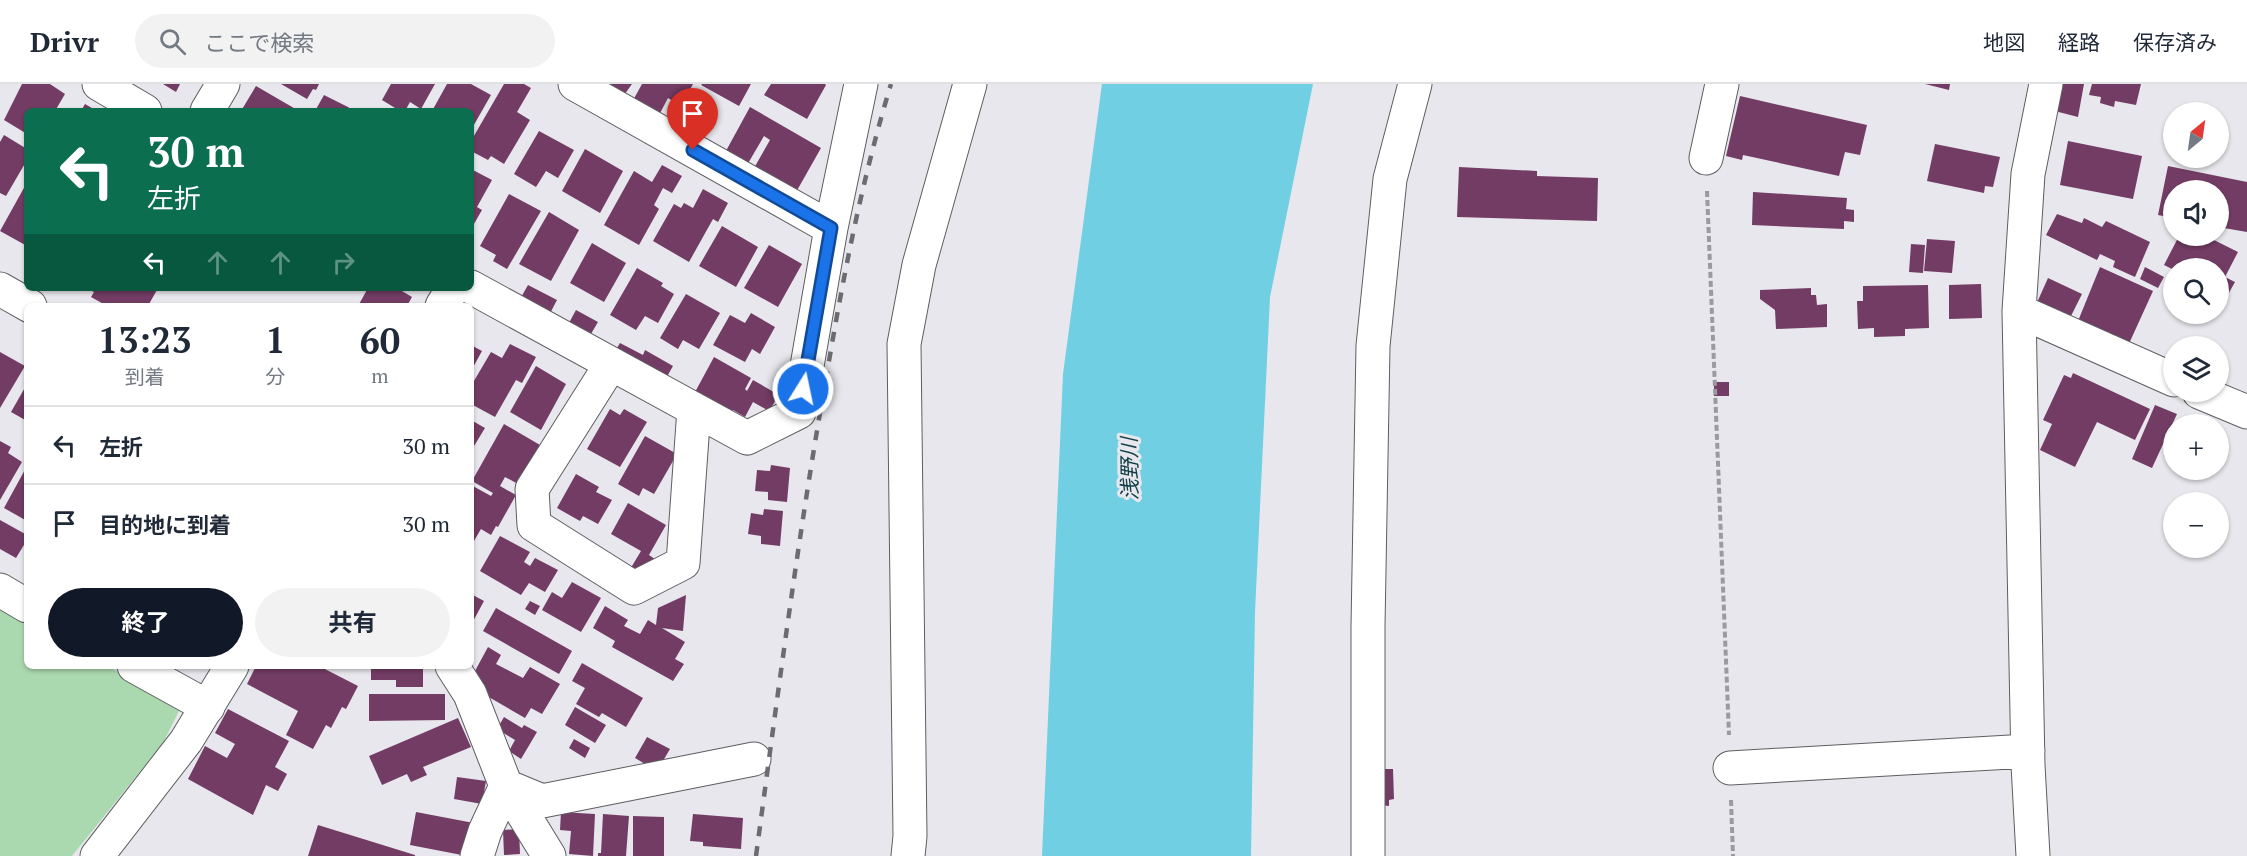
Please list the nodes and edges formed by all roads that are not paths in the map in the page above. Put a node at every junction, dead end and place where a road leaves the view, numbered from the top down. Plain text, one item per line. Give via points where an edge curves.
1 (99, 84) edge
2 (223, 84) edge
3 (575, 84) edge
4 (861, 84) edge
5 (970, 84) edge
6 (1415, 84) edge
7 (1722, 84) edge
8 (2046, 84) edge
9 (140, 108) edge
10 (209, 108) edge
11 (1707, 170) road end
12 (831, 228) junction
13 (0, 289) edge
14 (474, 289) edge
15 (25, 303) edge
16 (2019, 311) junction
17 (611, 364) junction
18 (2163, 375) edge
19 (2223, 402) edge
20 (694, 410) junction
21 (2247, 412) edge
22 (0, 590) edge
23 (24, 604) edge
24 (139, 669) edge
25 (230, 669) edge
26 (454, 669) edge
27 (208, 707) junction
28 (2028, 751) junction
29 (754, 759) dead end
30 (1730, 768) road end
31 (506, 786) junction
32 (97, 856) edge
33 (477, 856) edge
34 (549, 856) edge
35 (908, 856) edge
36 (1368, 856) edge
37 (2033, 856) edge

1 - 9 street
2 - 10 street
3 - 12 street
4 - 12 street
5 - 35 street via 919,265 904,344
6 - 36 street via 1390,179 1373,346
7 - 11 street
8 - 16 street via 2028,174
12 - 20 street via 799,412 747,438
13 - 15 street
14 - 17 street
16 - 18 street
16 - 28 street
17 - 20 street
17 - 20 street via 532,489 534,525 634,588 683,563
19 - 21 street
22 - 23 street
24 - 27 street
25 - 27 street
26 - 31 street via 470,694
27 - 32 street
28 - 30 street
28 - 37 street
29 - 31 street via 542,801
31 - 33 street
31 - 34 street

